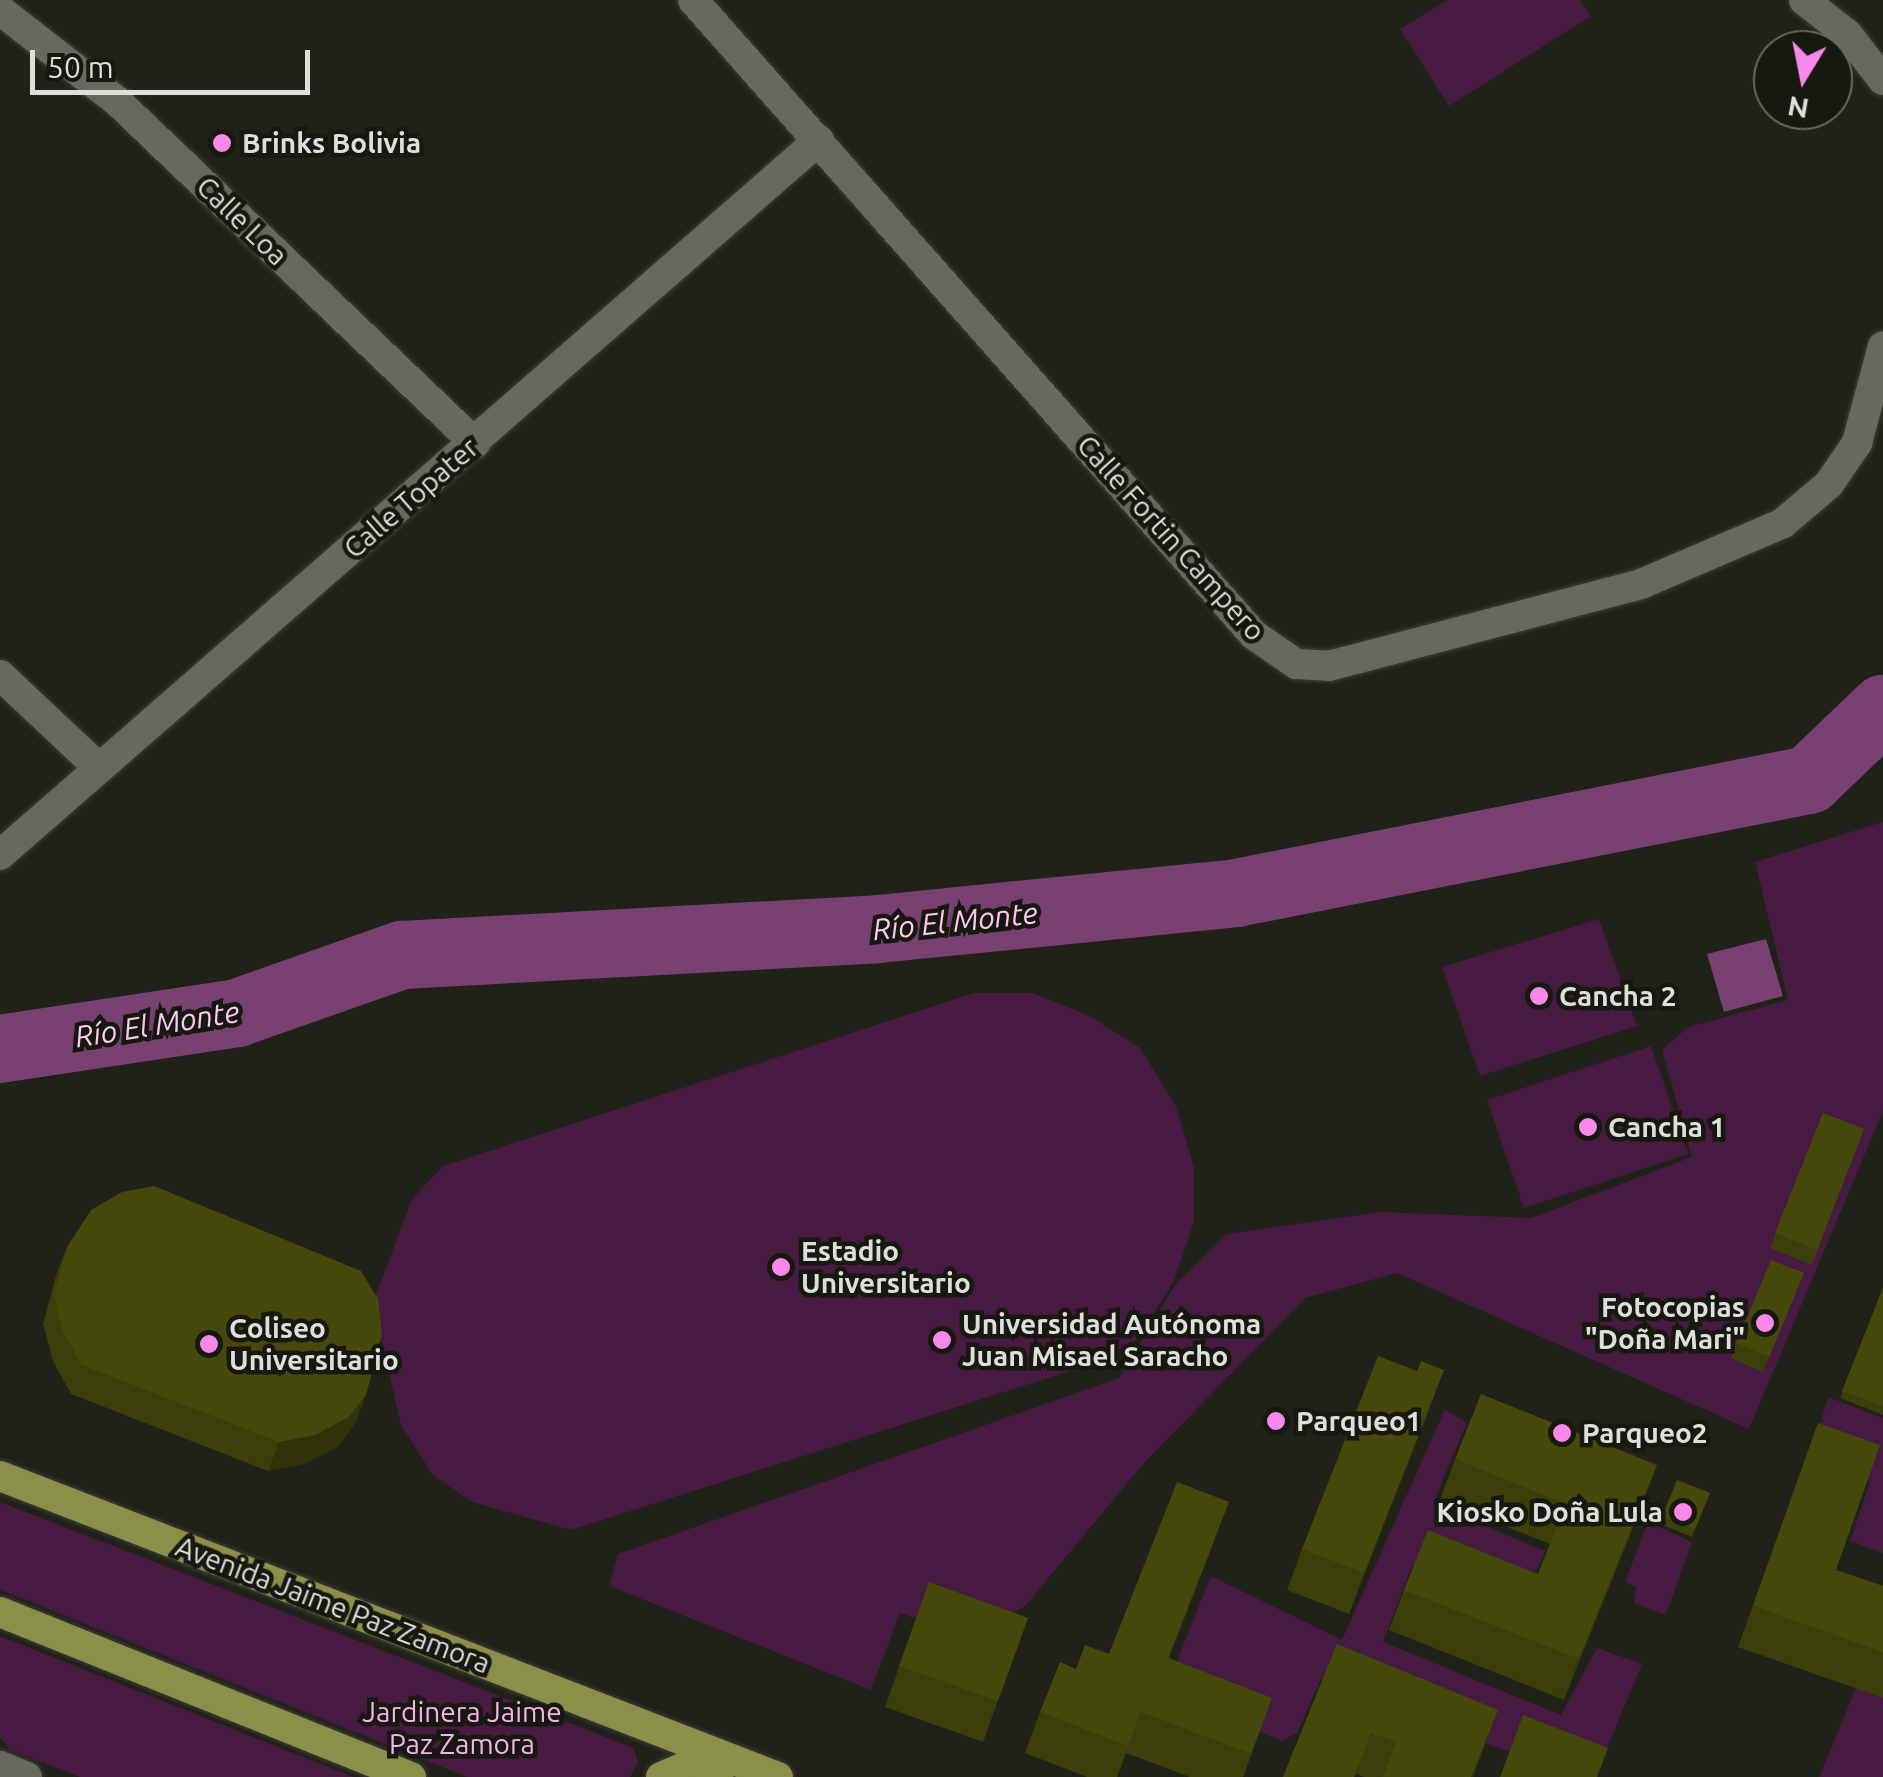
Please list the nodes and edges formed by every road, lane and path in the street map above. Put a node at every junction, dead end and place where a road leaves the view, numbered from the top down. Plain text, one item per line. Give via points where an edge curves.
1 (693, 0) edge
2 (1804, 0) edge
3 (0, 10) edge
4 (1883, 80) edge
5 (820, 140) junction
6 (1883, 346) edge
7 (475, 443) junction
8 (0, 674) edge
9 (98, 768) junction
10 (0, 855) edge
11 (0, 1476) edge
12 (0, 1612) edge
13 (745, 1764) junction
14 (0, 1766) edge
15 (27, 1777) edge
16 (411, 1777) edge
17 (661, 1777) edge
18 (778, 1777) edge

1 - 5 street, Calle Fortin Campero
2 - 4 street via 1848,36
3 - 7 street, Calle Loa via 118,102
5 - 6 street, Calle Fortin Campero via 1254,635 1296,664 1346,662 1641,584 1783,523 1829,484 1857,444
5 - 7 street, Calle Topater
7 - 9 street, Calle Topater
8 - 9 street
9 - 10 street, Calle Topater
11 - 13 main road, Avenida Jaime Paz Zamora
12 - 16 main road
13 - 17 main road via 696,1762
13 - 18 main road, Avenida Jaime Paz Zamora
14 - 15 street

